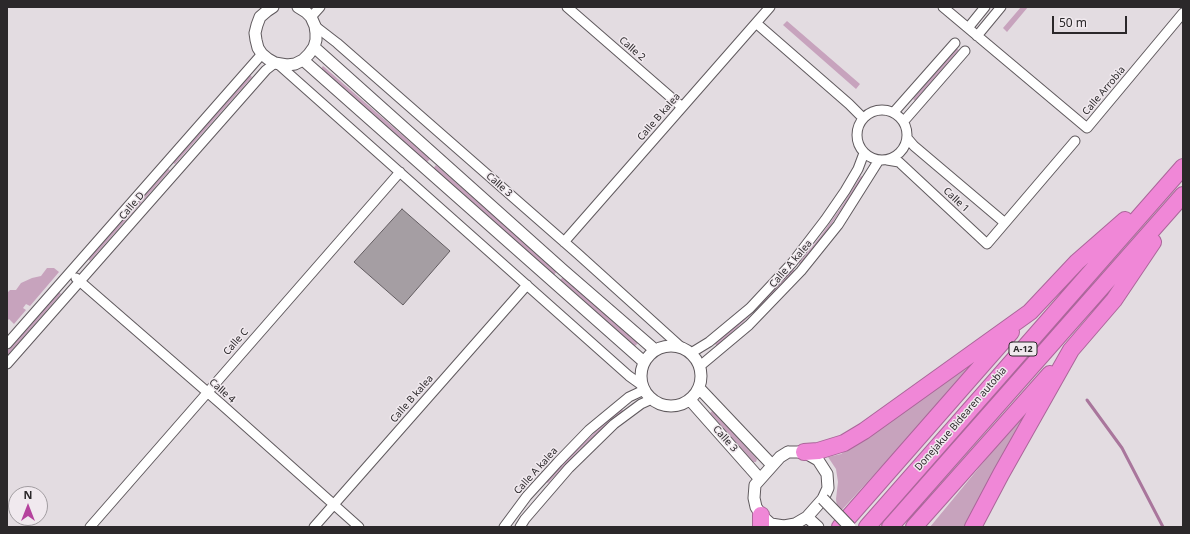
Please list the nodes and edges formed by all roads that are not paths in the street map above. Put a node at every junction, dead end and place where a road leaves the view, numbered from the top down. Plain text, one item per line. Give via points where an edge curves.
1 (273, 7) edge
2 (300, 7) edge
3 (320, 7) edge
4 (567, 7) edge
5 (770, 7) edge
6 (943, 7) edge
7 (985, 7) edge
8 (1001, 7) edge
9 (1183, 13) edge
10 (313, 22) junction
11 (756, 23) junction
12 (968, 28) junction
13 (978, 36) junction
14 (955, 43) dead end
15 (314, 48) junction
16 (965, 51) dead end
17 (262, 54) junction
18 (303, 60) junction
19 (277, 64) junction
20 (682, 107) junction
21 (894, 112) junction
22 (863, 118) junction
23 (904, 121) junction
24 (908, 139) junction
25 (1076, 141) dead end
26 (864, 152) junction
27 (883, 160) junction
28 (1181, 169) edge
29 (400, 172) junction
30 (1183, 195) edge
31 (1183, 206) edge
32 (1005, 223) junction
33 (564, 242) junction
34 (70, 273) junction
35 (80, 282) junction
36 (527, 285) junction
37 (1030, 312) junction
38 (7, 344) edge
39 (681, 347) junction
40 (655, 350) junction
41 (1071, 350) junction
42 (691, 353) junction
43 (644, 362) junction
44 (7, 364) edge
45 (700, 366) junction
46 (643, 388) junction
47 (699, 388) junction
48 (207, 392) junction
49 (652, 399) junction
50 (690, 400) junction
51 (804, 452) junction
52 (772, 465) junction
53 (760, 479) junction
54 (823, 499) junction
55 (334, 505) junction
56 (807, 517) junction
57 (761, 521) edge
58 (90, 527) edge
59 (314, 527) edge
60 (359, 527) edge
61 (504, 527) edge
62 (520, 527) edge
63 (818, 527) edge
64 (840, 527) edge
65 (850, 527) edge
66 (867, 527) edge
67 (890, 527) edge
68 (914, 527) edge
69 (973, 527) edge

1 - 17 street via 260,17 255,33
2 - 10 street
3 - 10 street
4 - 20 street, Calle 2
5 - 11 street, Calle B kalea
6 - 12 street, Calle Arrobia
7 - 12 street
8 - 13 street
9 - 13 street, Calle Arrobia via 1087,128
10 - 15 street via 316,33
10 - 33 street, Calle 3
11 - 20 street, Calle B kalea
11 - 22 street
12 - 13 street, Calle Arrobia
14 - 21 street
15 - 18 street
15 - 40 street, Calle 3
16 - 23 street
17 - 19 street
17 - 34 street, Calle D
18 - 19 street via 291,64
18 - 43 street
19 - 29 street
19 - 35 street, Calle D via 266,70
20 - 33 street, Calle B kalea
21 - 22 street via 886,109 877,110
21 - 23 street
22 - 26 street via 859,124 857,139
23 - 24 street
24 - 27 street via 900,153
24 - 32 street, Calle 1
25 - 32 street, Calle 1
26 - 27 street via 871,158
26 - 42 street, Calle A kalea via 858,169 845,191 792,263 750,308 709,342
27 - 32 street, Calle 1 via 899,162 987,244
27 - 45 street, Calle A kalea via 838,225 801,271 749,325
28 - 37 highway via 1077,262
28 - 66 highway, Donejakue Bidearen autobia / A-12
29 - 36 street
29 - 48 street, Calle C
30 - 67 highway, Donejakue Bidearen autobia / A-12
31 - 41 highway via 1154,240 1114,300
33 - 39 street, Calle 3
34 - 35 street, Calle 4
34 - 38 street, Calle D
35 - 44 street, Calle D
35 - 48 street, Calle 4
36 - 46 street
36 - 55 street, Calle B kalea
37 - 51 highway via 864,431 844,443 818,451
37 - 64 highway
39 - 40 street via 663,347
39 - 42 street
40 - 43 street
41 - 68 highway
41 - 69 highway
42 - 45 street
43 - 46 street via 641,370
45 - 47 street via 702,373
46 - 49 street
46 - 61 street, Calle A kalea via 589,430 531,491
47 - 50 street
47 - 52 street, Calle 3
48 - 55 street, Calle 4
48 - 58 street, Calle C
49 - 50 street via 665,406 674,406
49 - 62 street via 614,424 569,468
50 - 53 street, Calle 3
51 - 52 street via 788,452
51 - 54 street via 818,460 827,474 828,488
52 - 53 street
53 - 57 street via 755,485 754,498
54 - 56 street
54 - 65 street, bridge
55 - 59 street, Calle B kalea
55 - 60 street, Calle 4
56 - 57 street via 795,524 784,526
56 - 63 street

